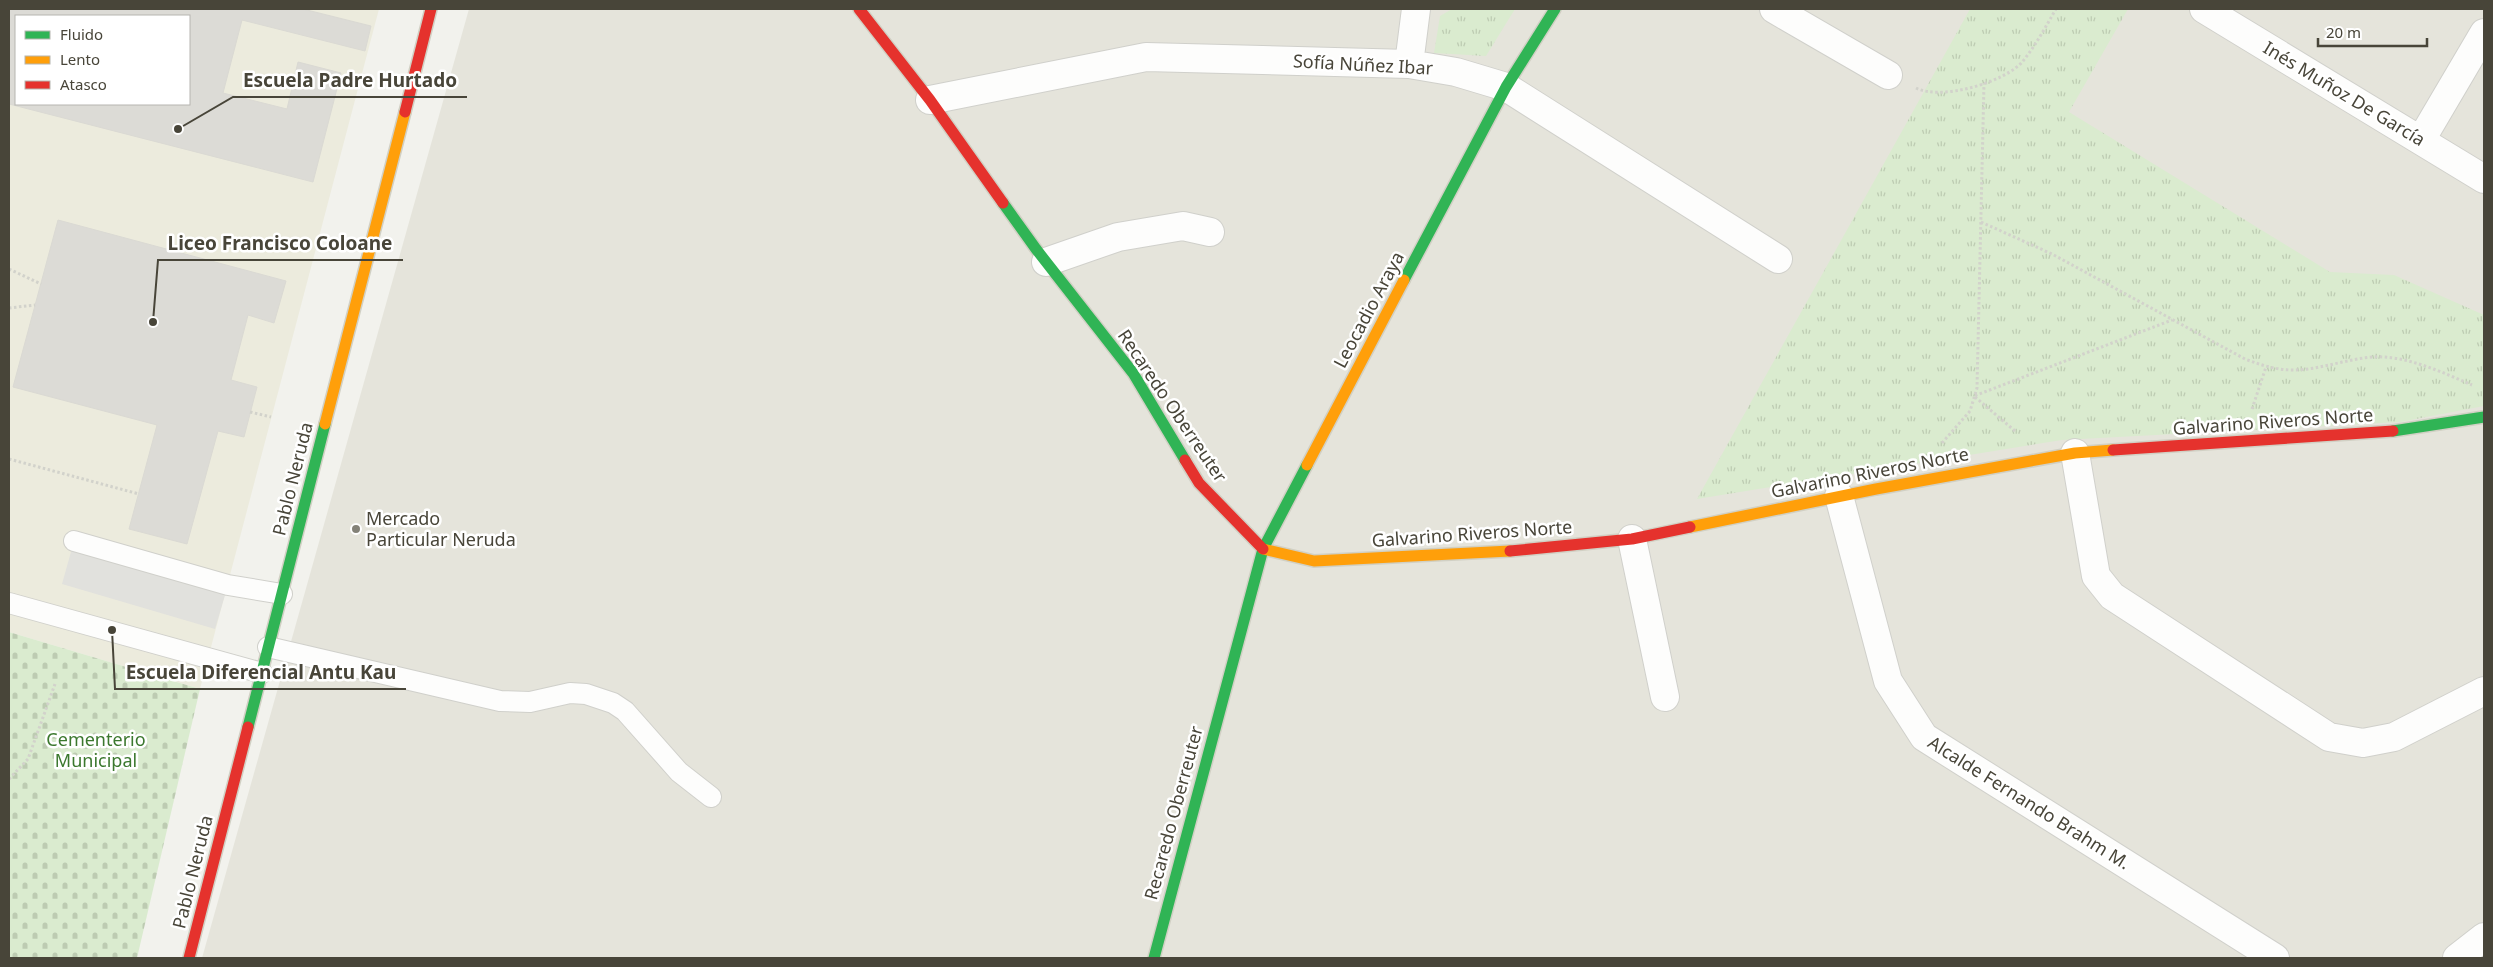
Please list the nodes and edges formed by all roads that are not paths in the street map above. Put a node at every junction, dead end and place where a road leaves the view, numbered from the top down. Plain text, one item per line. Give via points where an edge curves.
1 (431, 9) edge
2 (859, 9) edge
3 (1416, 9) edge
4 (1555, 9) edge
5 (1774, 9) edge
6 (2204, 9) edge
7 (2484, 33) edge
8 (1409, 64) junction
9 (1888, 75) road end
10 (1506, 87) junction
11 (930, 100) junction
12 (2421, 140) junction
13 (2484, 179) edge
14 (1210, 232) dead end
15 (1778, 259) dead end
16 (1046, 262) junction
17 (2484, 417) edge
18 (2075, 453) junction
19 (1840, 496) junction
20 (1632, 539) junction
21 (74, 541) dead end
22 (1263, 549) junction
23 (282, 594) junction
24 (9, 603) edge
25 (268, 647) junction
26 (262, 674) junction
27 (2484, 690) edge
28 (1665, 698) dead end
29 (711, 797) dead end
30 (2484, 936) edge
31 (189, 958) edge
32 (1154, 958) edge
33 (2274, 958) edge
34 (2457, 958) edge

1 - 23 street, Pablo Neruda
2 - 11 street, Recaredo Oberreuter
3 - 8 street
4 - 10 street, Leocadio Araya
5 - 9 street
6 - 12 street, Inés Muñoz De García
7 - 12 street
8 - 10 street, Sofía Núñez Ibar via 1456,72
8 - 11 street, Sofía Núñez Ibar via 1146,57
10 - 15 street, Sofía Núñez Ibar
10 - 22 street, Leocadio Araya
11 - 16 street, Recaredo Oberreuter
12 - 13 street, Inés Muñoz De García
14 - 16 street via 1182,226 1118,237
16 - 22 street, Recaredo Oberreuter via 1133,373 1199,483
17 - 18 street, Galvarino Riveros Norte via 2394,431
18 - 19 street, Galvarino Riveros Norte
18 - 27 street via 2096,576 2112,596 2329,737 2363,743 2394,738
19 - 20 street, Galvarino Riveros Norte
19 - 33 street, Alcalde Fernando Brahm M. via 1888,682 1924,737
20 - 22 street, Galvarino Riveros Norte via 1473,554 1314,560
20 - 28 street
21 - 23 lane via 228,585
22 - 32 street, Recaredo Oberreuter
23 - 25 street, Pablo Neruda
24 - 26 lane
25 - 26 street, Pablo Neruda
25 - 29 lane via 500,701 530,702 570,693 600,697 625,711 679,772
26 - 31 street, Pablo Neruda
30 - 34 street

